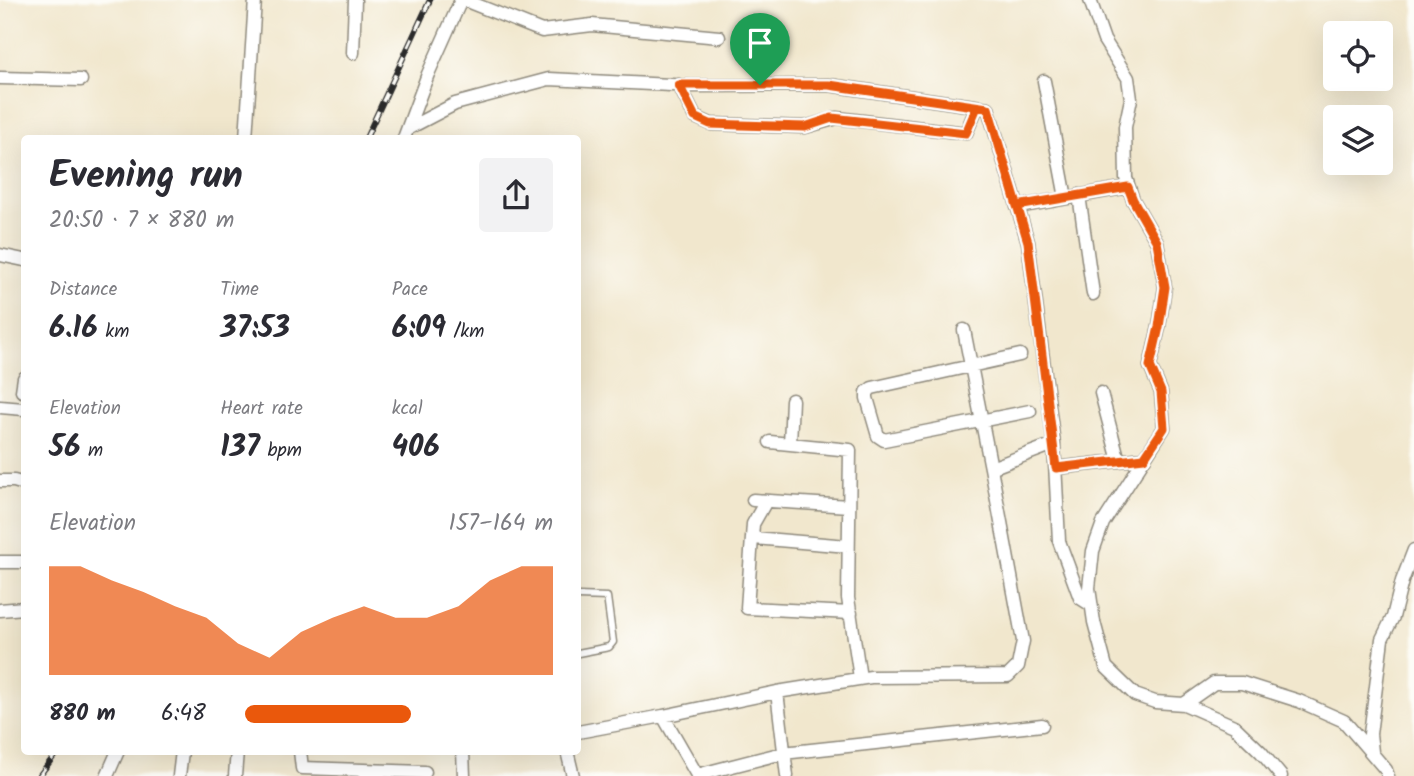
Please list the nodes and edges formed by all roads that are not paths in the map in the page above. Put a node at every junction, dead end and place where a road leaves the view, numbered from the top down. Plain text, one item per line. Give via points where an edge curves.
1 (255, 0) edge
2 (355, 0) edge
3 (463, 0) edge
4 (1090, 0) edge
5 (719, 37) dead end
6 (353, 53) dead end
7 (0, 78) edge
8 (81, 80) dead end
9 (1044, 81) dead end
10 (679, 85) junction
11 (977, 107) junction
12 (407, 133) edge
13 (246, 135) edge
14 (1128, 187) junction
15 (1072, 197) junction
16 (1017, 206) junction
17 (0, 255) edge
18 (21, 259) edge
19 (1093, 294) dead end
20 (964, 330) dead end
21 (1020, 355) dead end
22 (971, 366) junction
23 (1101, 393) dead end
24 (792, 400) dead end
25 (0, 407) edge
26 (21, 409) edge
27 (1030, 411) dead end
28 (982, 421) junction
29 (770, 442) dead end
30 (1054, 443) junction
31 (790, 444) junction
32 (1144, 458) junction
33 (1119, 461) junction
34 (991, 468) junction
35 (1056, 468) junction
36 (0, 481) edge
37 (21, 483) edge
38 (849, 506) junction
39 (753, 538) junction
40 (848, 546) junction
41 (1414, 550) edge
42 (0, 562) edge
43 (21, 562) edge
44 (581, 596) edge
45 (1091, 605) junction
46 (21, 608) edge
47 (0, 610) edge
48 (851, 613) junction
49 (581, 652) edge
50 (860, 678) junction
51 (777, 692) junction
52 (1184, 704) junction
53 (663, 716) junction
54 (1042, 725) dead end
55 (581, 731) edge
56 (783, 753) junction
57 (1372, 753) junction
58 (116, 755) edge
59 (182, 755) edge
60 (237, 755) edge
61 (300, 755) edge
62 (463, 755) edge
63 (568, 755) edge
64 (425, 772) dead end
65 (109, 775) edge
66 (179, 776) edge
67 (235, 776) edge
68 (464, 776) edge
69 (573, 776) edge
70 (695, 776) edge
71 (788, 776) edge
72 (1281, 776) edge
73 (1388, 776) edge

1 - 13 street
2 - 6 street
3 - 5 street via 542,31 592,24
3 - 12 street via 428,74
4 - 14 street via 1104,40 1128,78
7 - 8 street
9 - 15 street
10 - 11 street via 829,85
10 - 11 street via 695,117 710,124 805,127 832,118 966,133
10 - 12 street via 549,79 455,104
11 - 16 street via 988,108
14 - 15 street
14 - 32 street via 1157,242 1165,287 1150,366 1161,392 1164,428
15 - 16 street
15 - 19 street
16 - 30 street via 1028,242
17 - 18 street
20 - 22 street
21 - 22 street
22 - 28 street
22 - 28 street via 873,388 867,398 882,440
23 - 33 street
24 - 31 street
25 - 26 street
27 - 28 street
28 - 34 street
29 - 31 street
30 - 34 street
30 - 35 street
31 - 38 street via 850,450
32 - 33 street
32 - 45 street via 1103,523 1093,551
33 - 35 street
34 - 50 street via 1023,641 1018,666 1009,676
35 - 45 street via 1059,541 1080,598
36 - 37 street
38 - 39 street via 759,501
38 - 40 street
39 - 40 street
39 - 48 street via 747,608
40 - 48 street
41 - 57 street via 1382,639 1370,734
42 - 43 street
44 - 49 lane via 607,597 613,642 609,647
45 - 52 street via 1106,667 1135,695
46 - 47 street
48 - 50 street
50 - 51 street
51 - 53 street
51 - 56 street
52 - 57 street via 1214,682 1242,683 1344,721
52 - 72 street via 1234,726
53 - 55 street
53 - 70 street
54 - 56 street
56 - 70 street
56 - 71 street
57 - 73 street
58 - 65 street
59 - 66 street
60 - 67 street
61 - 64 street via 302,768
62 - 68 street
63 - 69 street

